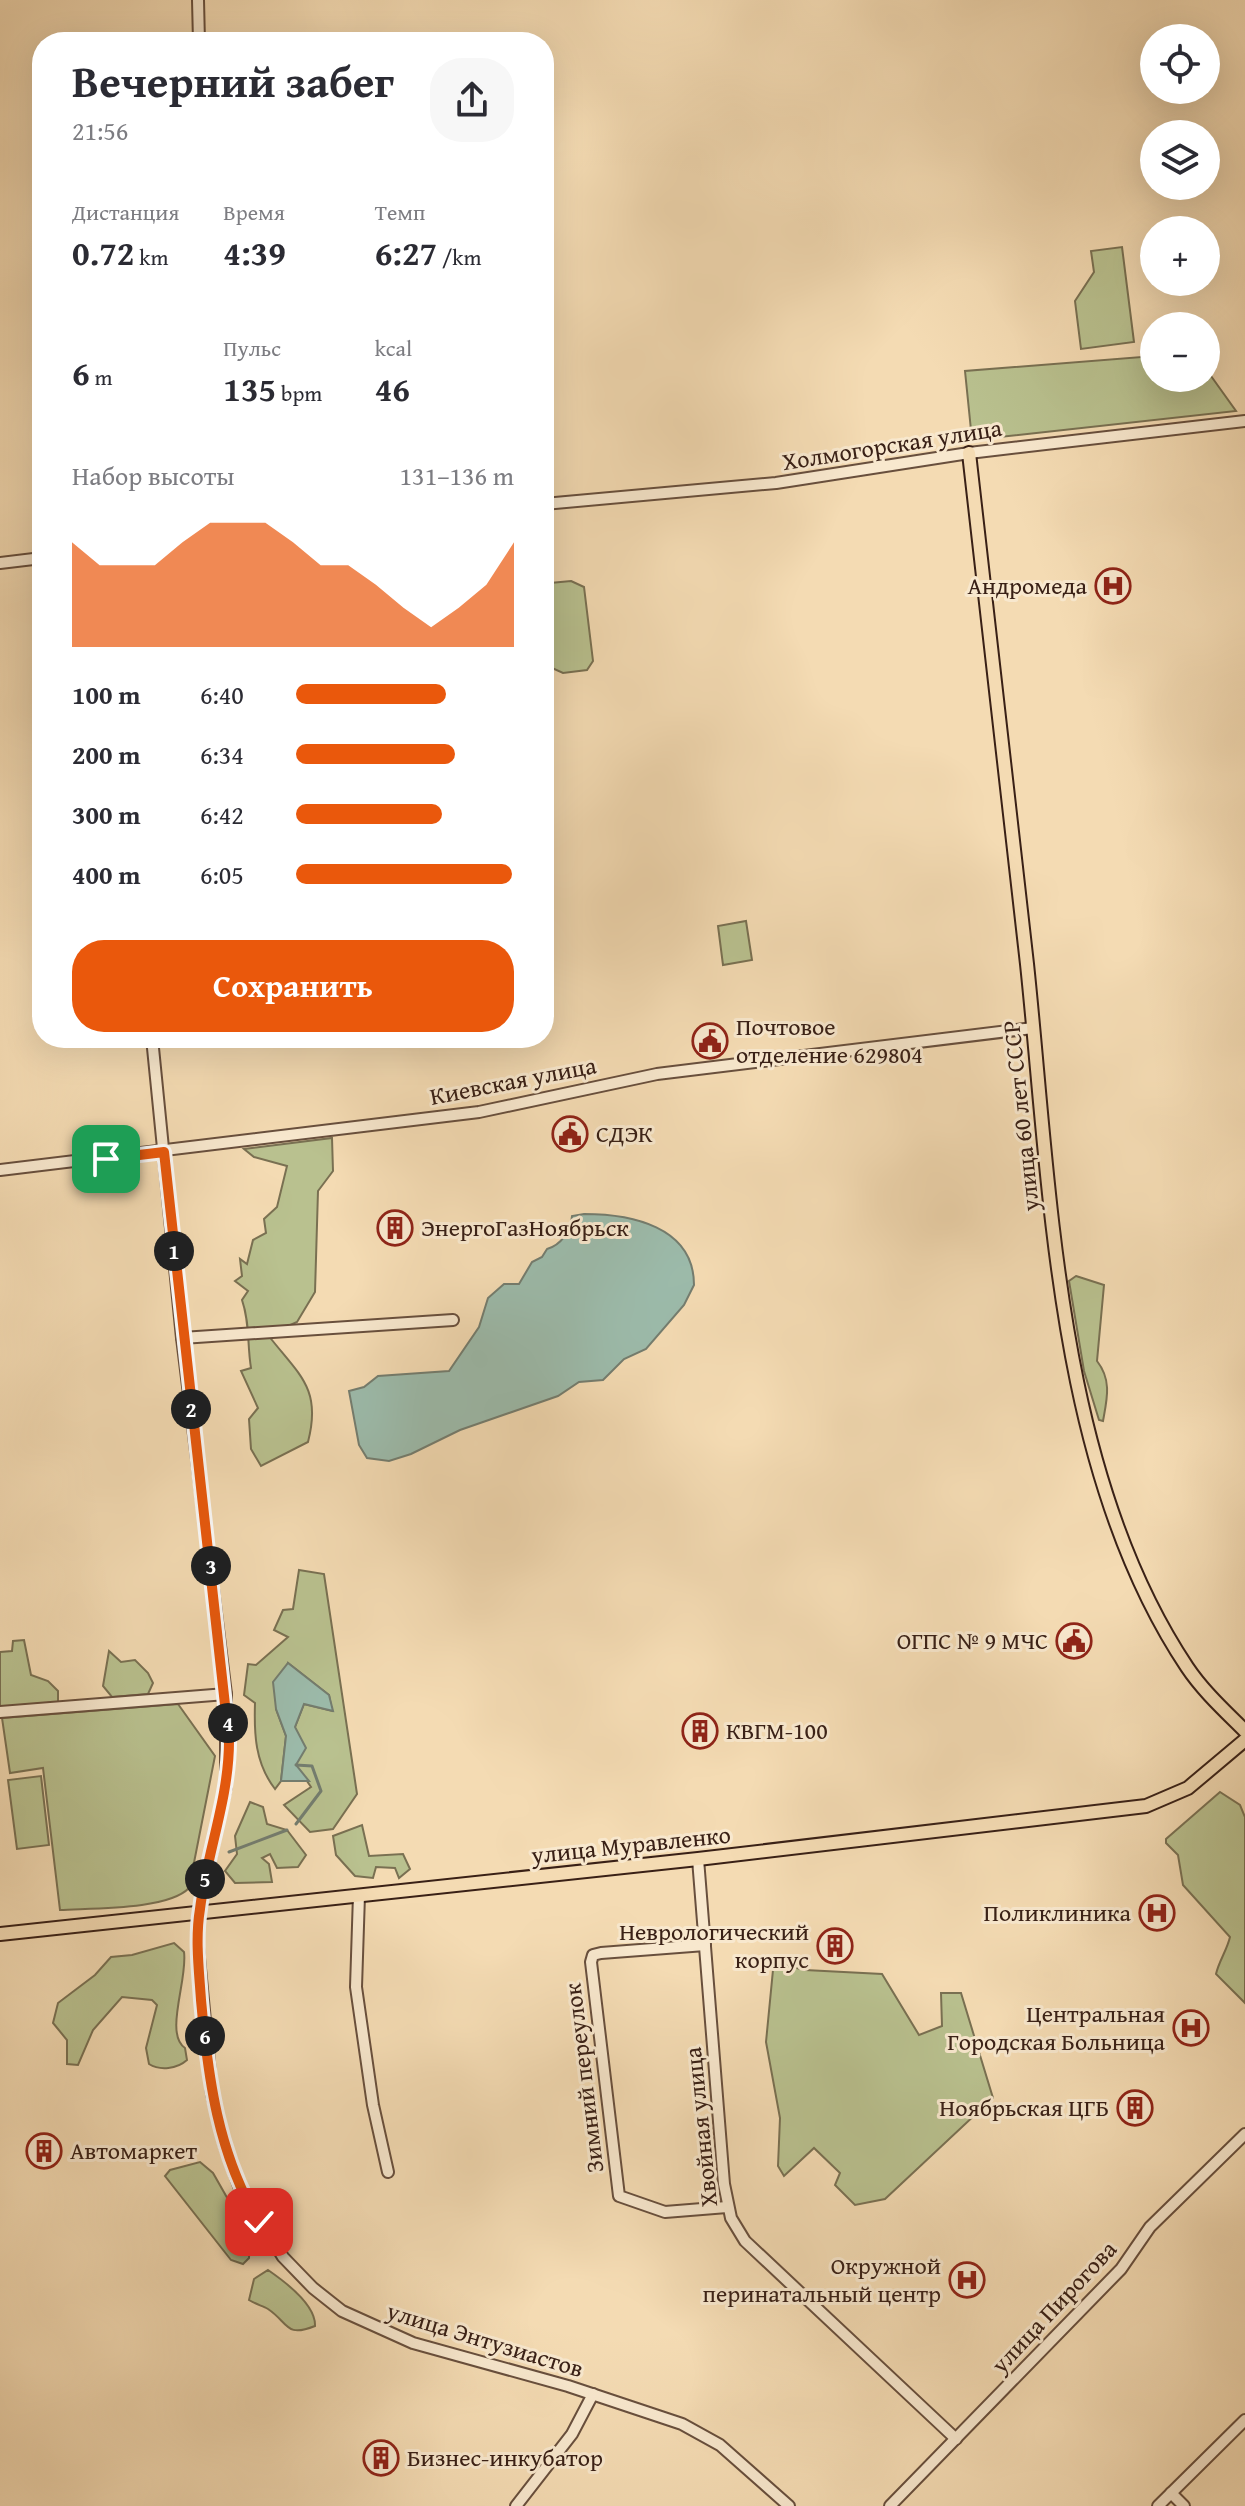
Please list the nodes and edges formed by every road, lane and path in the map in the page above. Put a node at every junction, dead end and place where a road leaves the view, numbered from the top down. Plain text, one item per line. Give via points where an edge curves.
1 (198, 0) edge
2 (199, 32) edge
3 (1245, 421) edge
4 (969, 453) junction
5 (554, 503) edge
6 (32, 559) edge
7 (0, 563) edge
8 (1033, 1028) junction
9 (153, 1048) edge
10 (164, 1152) junction
11 (0, 1170) edge
12 (453, 1320) dead end
13 (182, 1338) junction
14 (226, 1694) junction
15 (0, 1712) edge
16 (1245, 1731) edge
17 (1245, 1740) edge
18 (698, 1859) junction
19 (359, 1895) junction
20 (199, 1913) junction
21 (0, 1934) edge
22 (705, 1945) junction
23 (1245, 2134) edge
24 (388, 2172) dead end
25 (727, 2207) junction
26 (593, 2394) junction
27 (1245, 2420) edge
28 (956, 2439) junction
29 (1171, 2493) junction
30 (516, 2506) edge
31 (789, 2506) edge
32 (890, 2506) edge
33 (1158, 2506) edge
34 (1184, 2506) edge

1 - 2 street
3 - 4 street, Холмогорская улица
4 - 5 street, Холмогорская улица via 785,482
4 - 8 main road, улица 60 лет СССР
6 - 7 street
8 - 10 street, Киевская улица via 657,1074 479,1112
8 - 16 main road, улица 60 лет СССР via 1062,1293 1078,1386 1101,1472 1133,1564 1173,1645 1206,1691
9 - 10 street, улица Энтузиастов
10 - 11 street, Киевская улица
10 - 13 street, улица Энтузиастов
12 - 13 street
13 - 14 street, улица Энтузиастов
14 - 15 street
14 - 20 street, улица Энтузиастов via 226,1786
17 - 18 main road, улица Муравленко via 1188,1788 1146,1806
18 - 19 main road, улица Муравленко
18 - 22 street, Хвойная улица
19 - 20 main road, улица Муравленко
19 - 24 street via 358,2010
20 - 21 main road, улица Муравленко
20 - 26 street, улица Энтузиастов via 203,2022 219,2124 239,2186 283,2257 326,2300 388,2334
22 - 25 street, Хвойная улица
22 - 25 street, Зимний переулок via 601,1953 591,1962 619,2196 665,2212
23 - 28 street, улица Пирогова via 1150,2227 1121,2269
25 - 28 street, Хвойная улица via 736,2229 761,2258
26 - 30 street via 572,2434
26 - 31 street, улица Энтузиастов via 682,2424 720,2445
27 - 29 street
28 - 32 street, улица Пирогова
29 - 33 street
29 - 34 street

